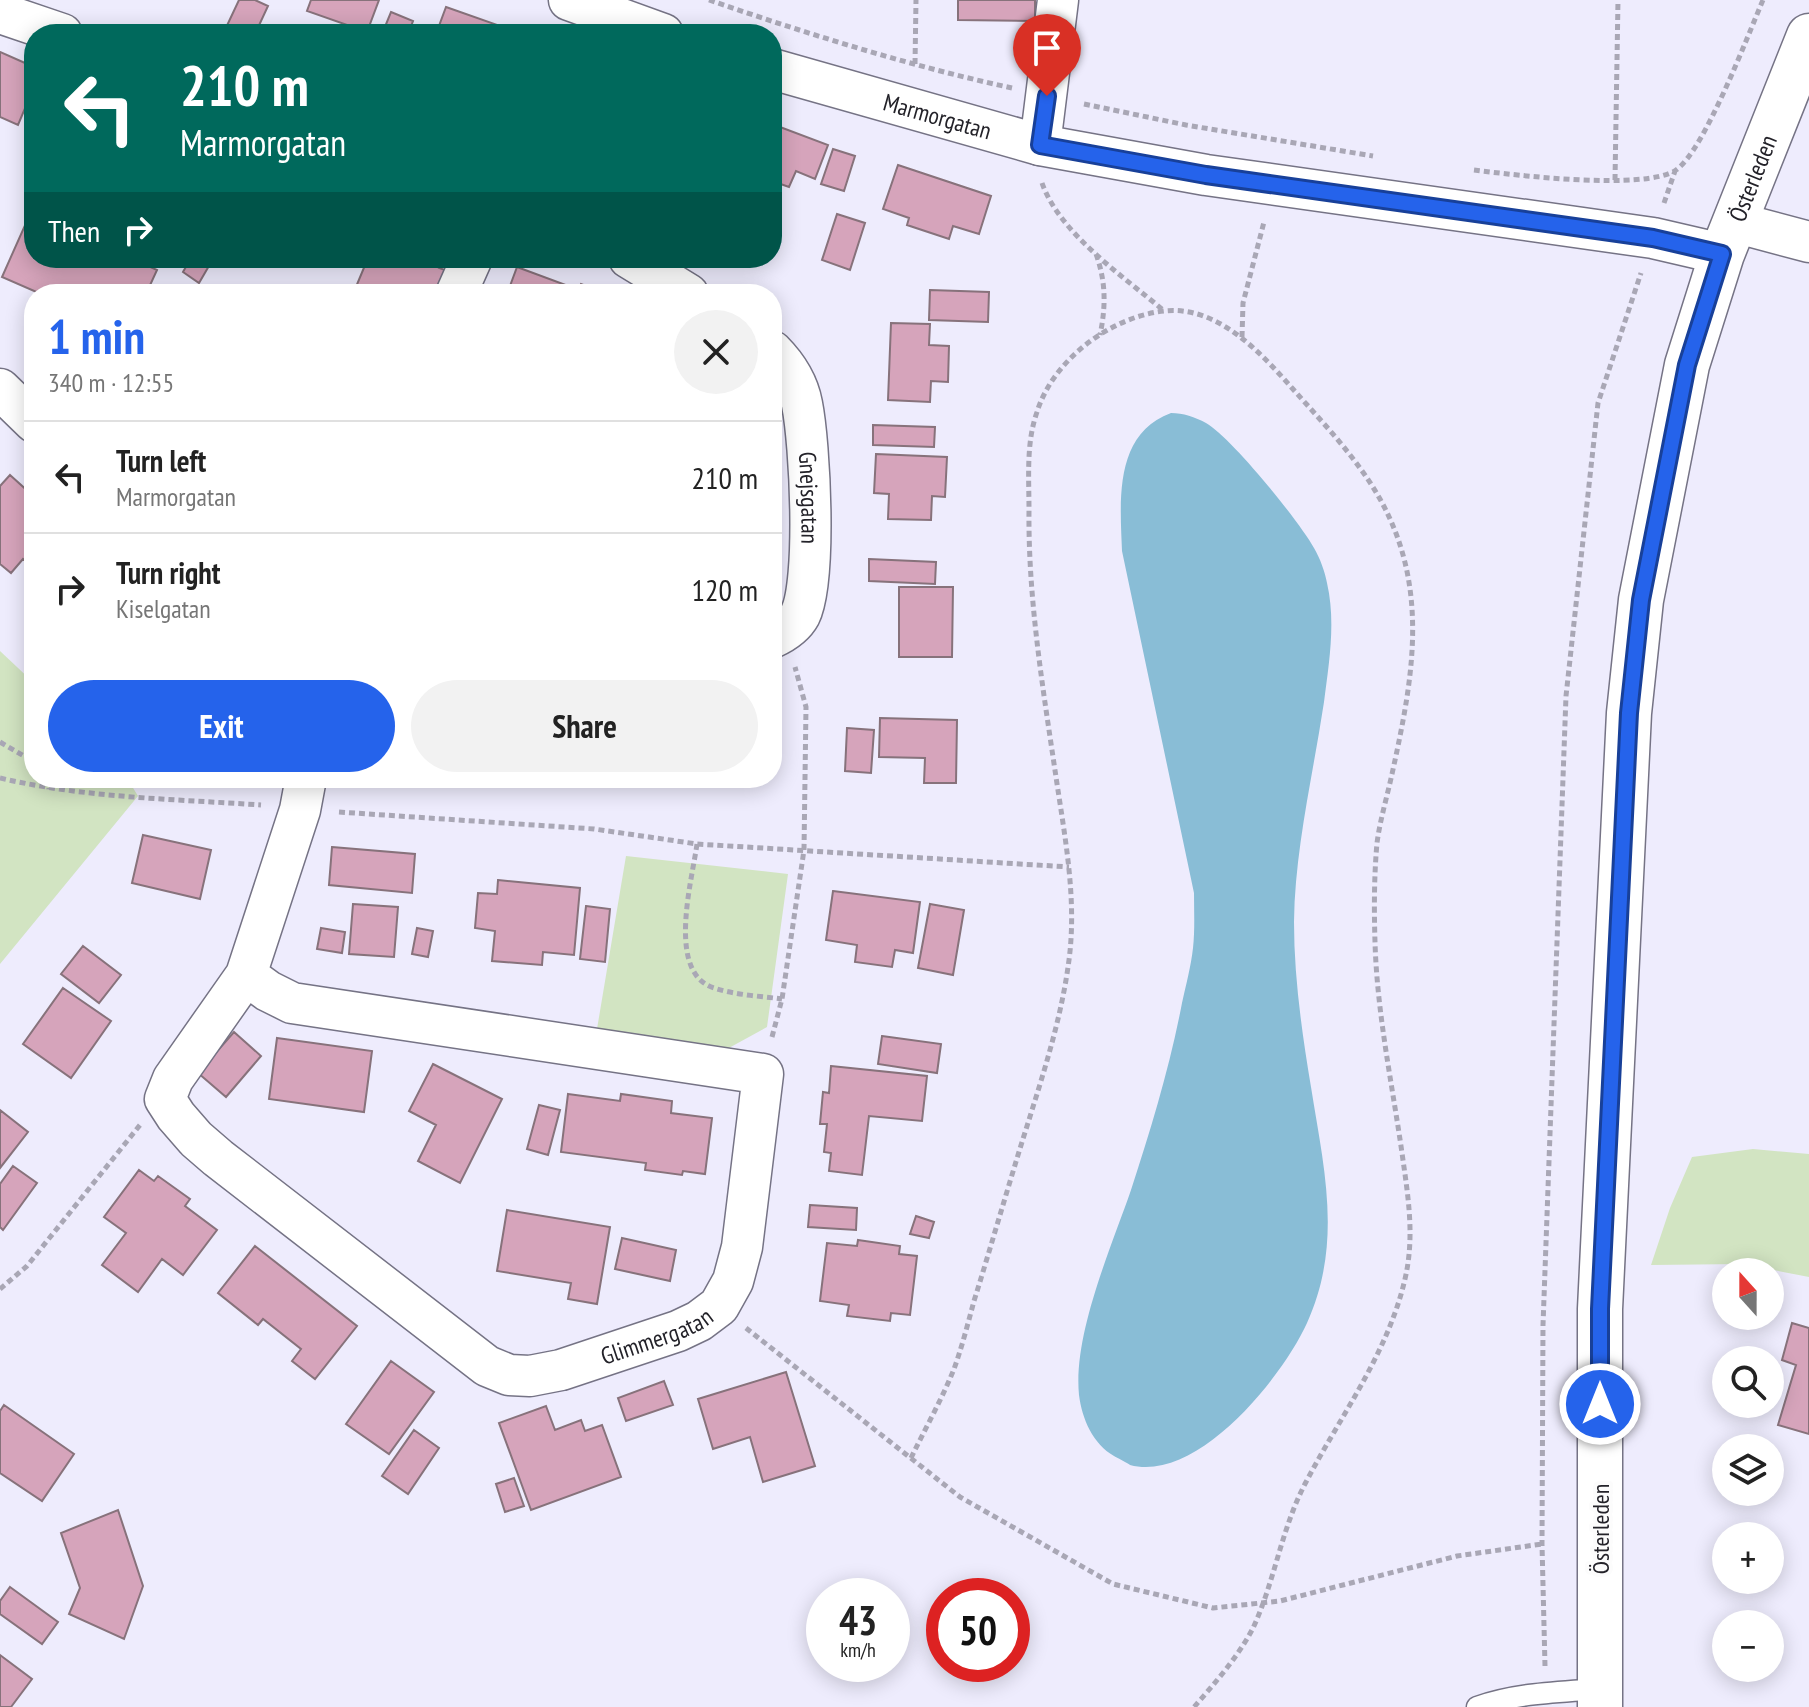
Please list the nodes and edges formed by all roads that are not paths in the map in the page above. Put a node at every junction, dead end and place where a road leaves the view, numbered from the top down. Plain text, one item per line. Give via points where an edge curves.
1 (1058, 0) edge
2 (0, 13) edge
3 (575, 13) edge
4 (32, 24) edge
5 (621, 24) edge
6 (1809, 36) edge
7 (782, 72) edge
8 (1040, 145) junction
9 (1728, 238) junction
10 (1809, 242) edge
11 (645, 268) edge
12 (672, 284) edge
13 (782, 361) edge
14 (0, 389) edge
15 (24, 412) edge
16 (782, 632) edge
17 (303, 794) edge
18 (246, 975) junction
19 (1600, 1698) edge
20 (1477, 1707) edge

1 - 8 street
2 - 4 street
3 - 5 street
6 - 9 main road, Österleden
7 - 8 street, Marmorgatan
8 - 9 street, Marmorgatan via 1206,175 1653,238
9 - 10 street, Marmorgatan
9 - 19 main road, Österleden via 1687,365 1666,465 1641,600 1629,713 1600,1309
11 - 12 street
13 - 16 street, Gnejsgatan via 802,402 809,467 809,585 800,616
14 - 15 street
17 - 18 street
18 - 18 street, Glimmergatan via 292,1003 763,1074 742,1247 719,1306 678,1331 576,1365 530,1376 487,1366 218,1158 165,1099 187,1056
19 - 20 lane via 1545,1693

